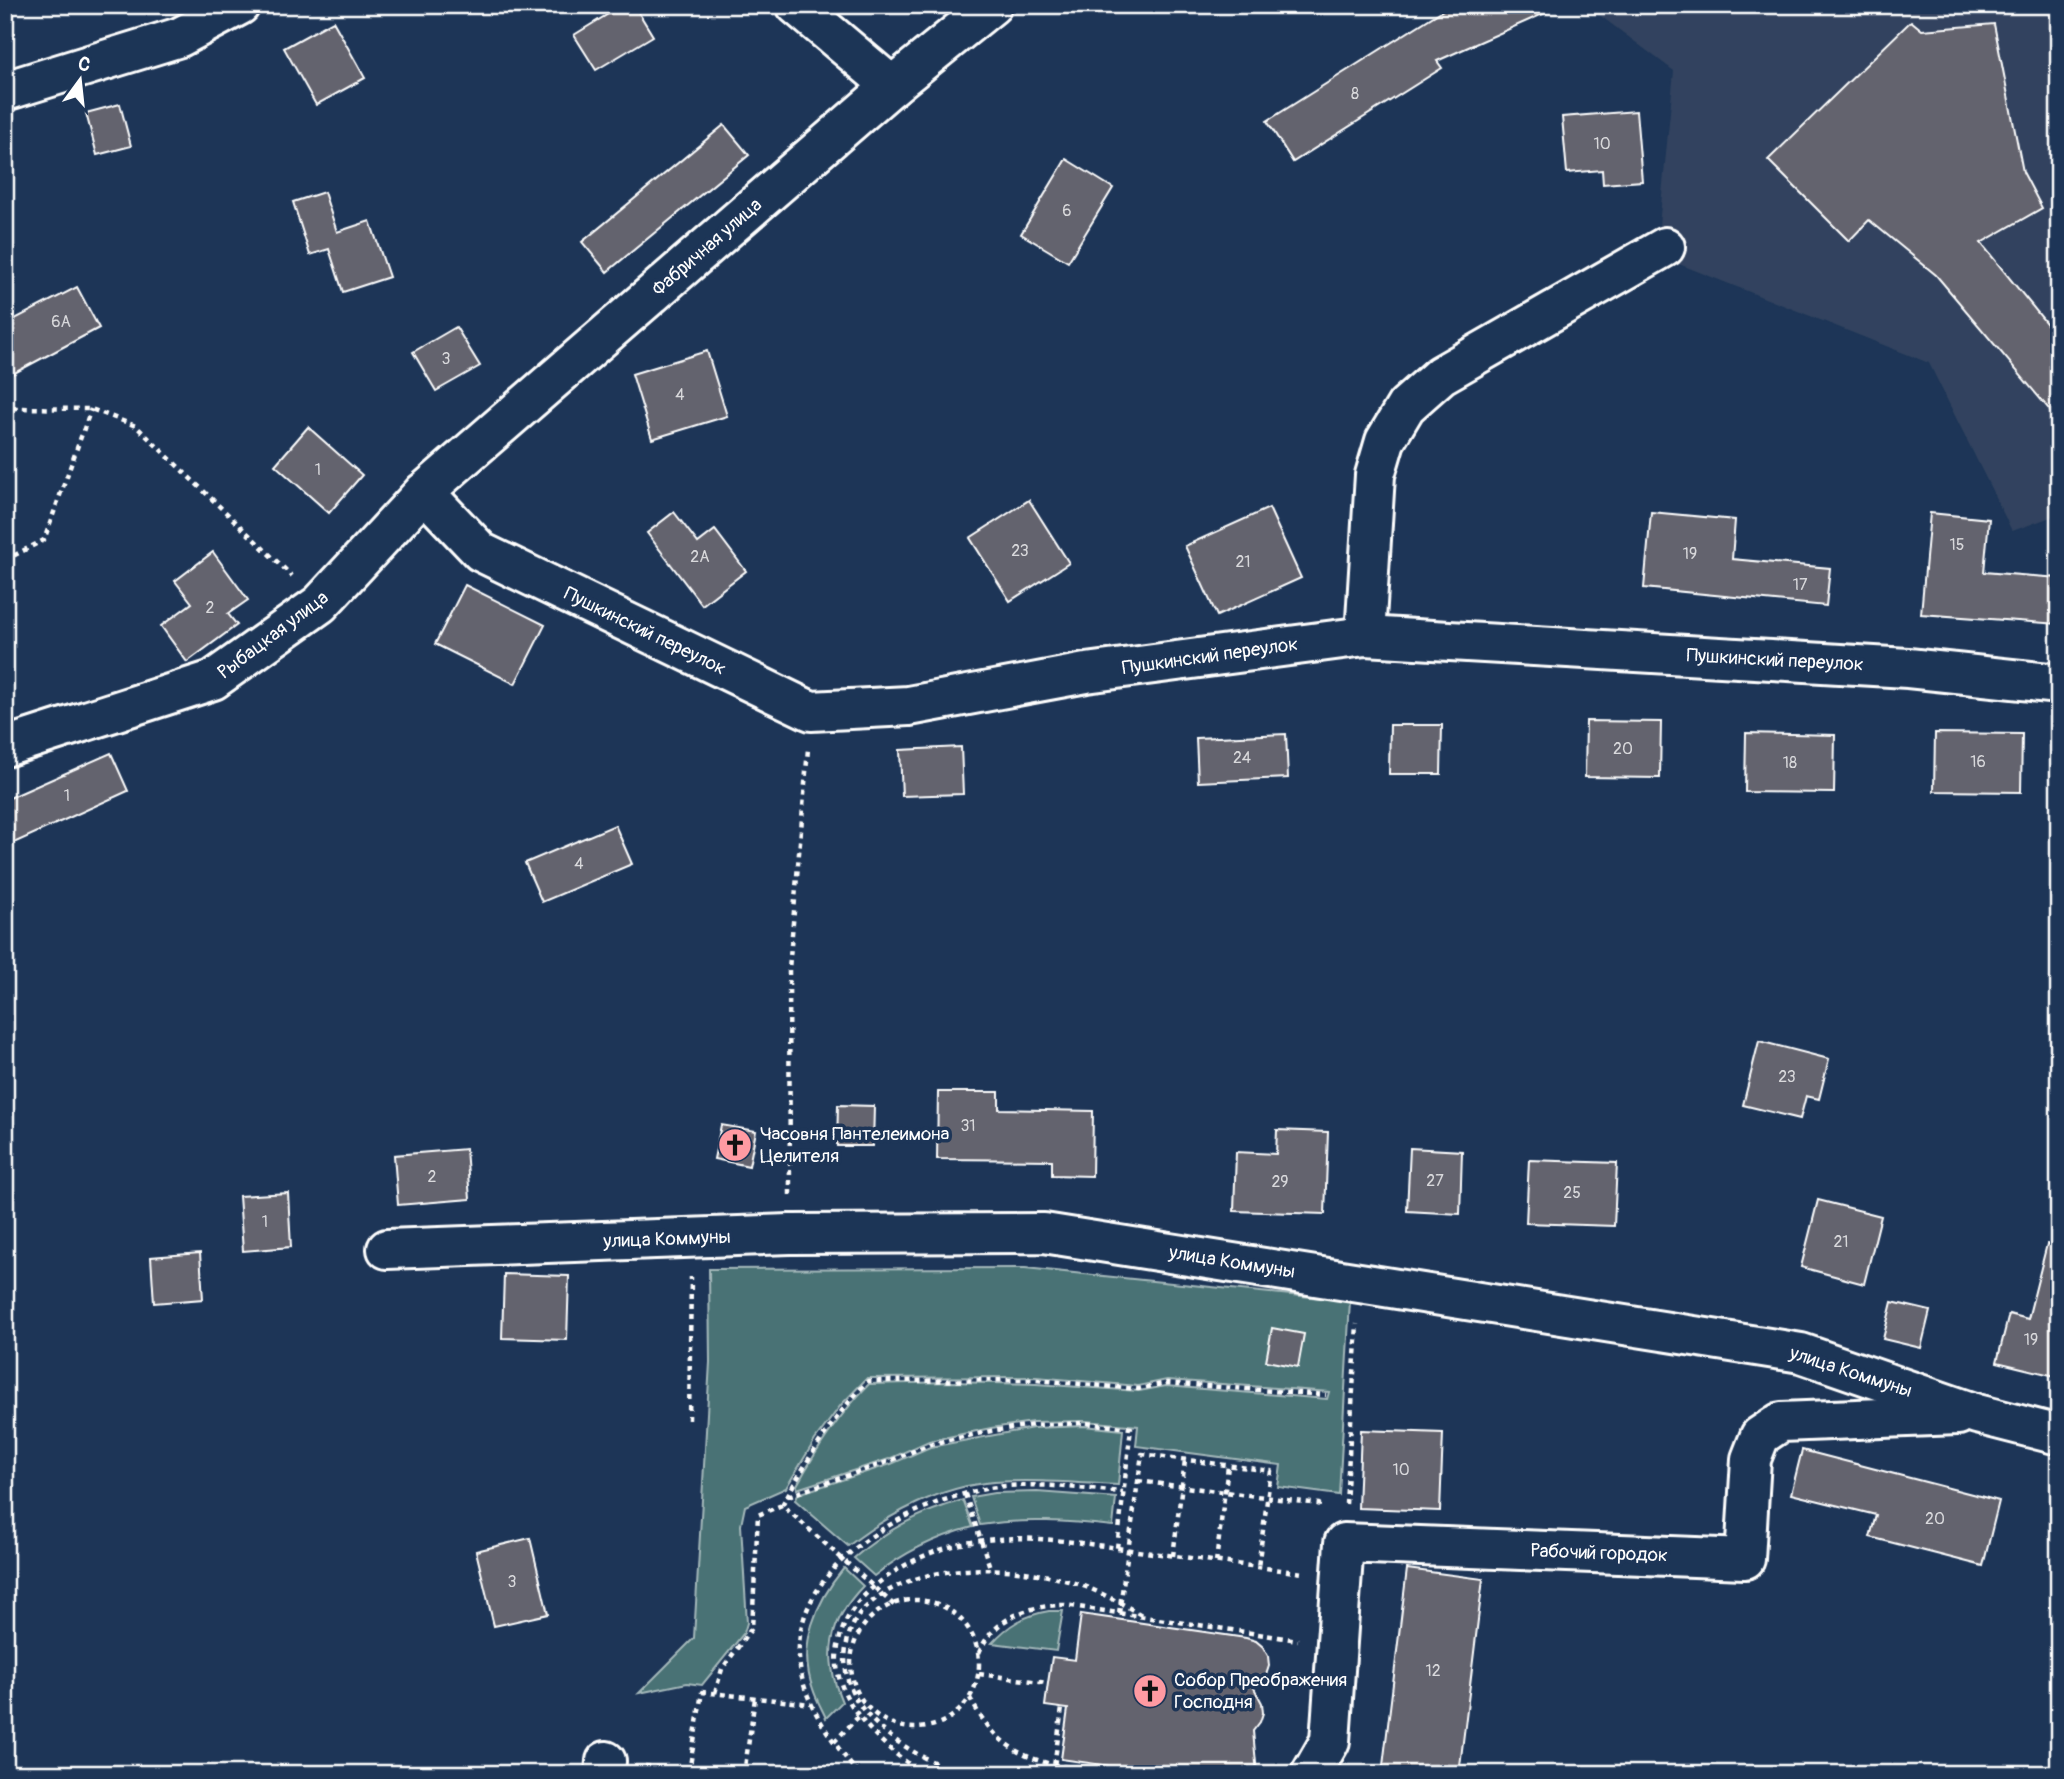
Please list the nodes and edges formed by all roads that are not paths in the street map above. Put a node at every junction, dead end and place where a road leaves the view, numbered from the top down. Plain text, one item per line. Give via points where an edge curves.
1 (240, 5) edge
2 (796, 5) edge
3 (992, 5) edge
4 (892, 86) junction
5 (5, 91) edge
6 (1665, 247) dead end
7 (425, 492) junction
8 (1364, 636) junction
9 (2059, 684) edge
10 (5, 747) edge
11 (387, 1249) dead end
12 (1977, 1415) junction
13 (2059, 1435) edge
14 (1311, 1774) edge

1 - 5 street via 180,37
2 - 4 street
3 - 4 street, Фабричная улица
4 - 7 street, Фабричная улица
6 - 8 street via 1441,375 1406,406 1385,441 1375,475
7 - 8 street, Пушкинский переулок via 481,552 811,711 909,706 1086,673
7 - 10 street, Рыбацкая улица via 320,604 213,680
8 - 9 street, Пушкинский переулок via 1908,668
11 - 12 street, улица Коммуны via 790,1234 1044,1233 1801,1353
12 - 13 street, улица Коммуны
12 - 14 street, Рабочий городок via 1781,1422 1760,1436 1751,1460 1745,1559 1344,1543 1330,1741

